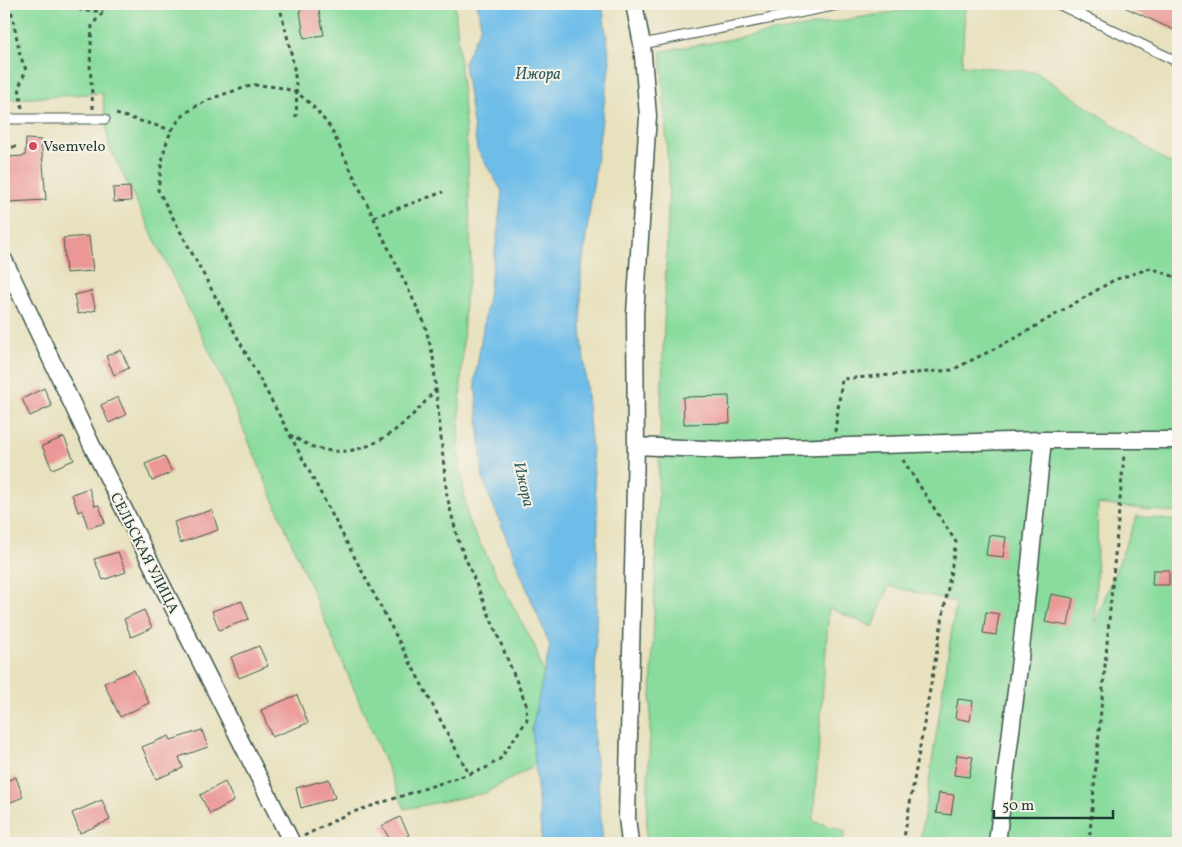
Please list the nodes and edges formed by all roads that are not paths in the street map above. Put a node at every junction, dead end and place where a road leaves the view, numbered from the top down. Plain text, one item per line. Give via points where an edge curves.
1 (634, 4) edge
2 (843, 4) edge
3 (1058, 4) edge
4 (642, 44) junction
5 (1178, 62) edge
6 (4, 119) edge
7 (105, 119) dead end
8 (4, 260) edge
9 (1043, 440) junction
10 (1178, 440) edge
11 (636, 446) junction
12 (292, 843) edge
13 (630, 843) edge
14 (997, 843) edge

1 - 4 street
2 - 4 lane
3 - 5 lane
4 - 11 street via 648,116 635,314
6 - 7 lane
8 - 12 street, СЕЛЬСКАЯ УЛИЦА via 103,468
9 - 10 street
9 - 11 street via 726,450
9 - 14 street
11 - 13 street via 627,817

